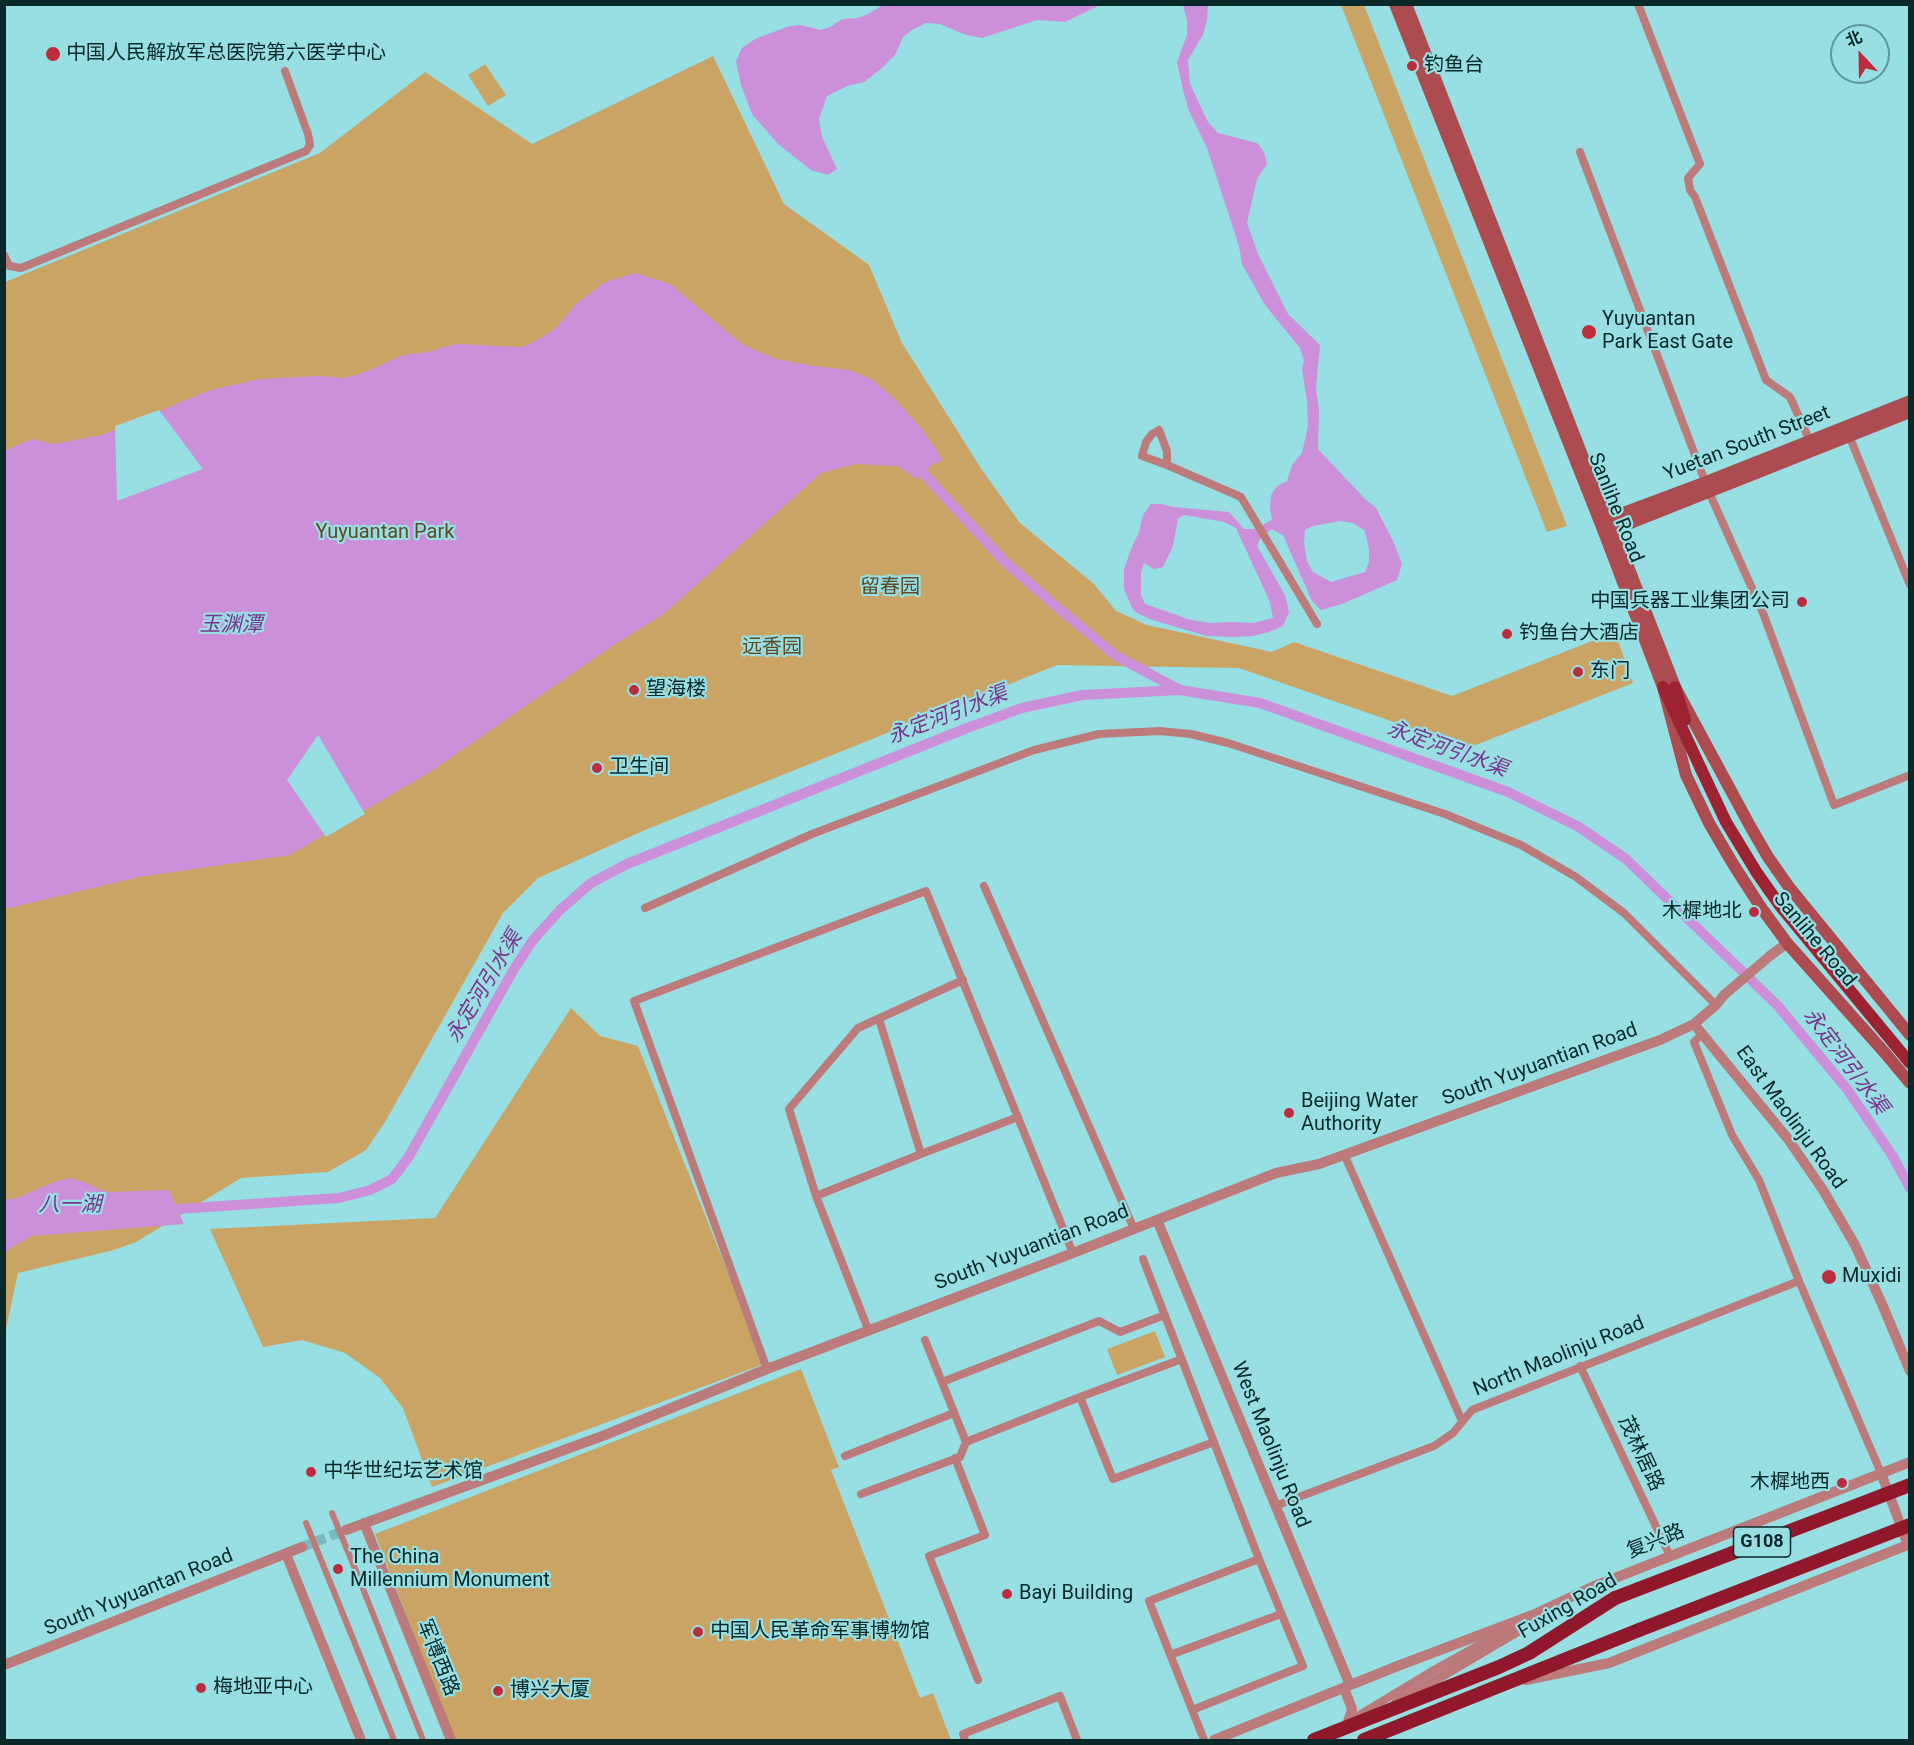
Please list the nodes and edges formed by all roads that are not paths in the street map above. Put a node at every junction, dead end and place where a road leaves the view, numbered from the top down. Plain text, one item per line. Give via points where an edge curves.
1 (1395, 4) edge
2 (1406, 4) edge
3 (1638, 4) edge
4 (285, 71) dead end
5 (1580, 152) dead end
6 (4, 255) edge
7 (1910, 401) edge
8 (1910, 412) edge
9 (1847, 431) junction
10 (1810, 441) junction
11 (1167, 465) dead end
12 (1708, 487) junction
13 (1608, 525) junction
14 (1910, 585) edge
15 (1317, 624) dead end
16 (1669, 687) junction
17 (1910, 775) edge
18 (984, 886) dead end
19 (645, 908) dead end
20 (1787, 943) junction
21 (963, 980) junction
22 (1716, 1005) junction
23 (879, 1019) junction
24 (1694, 1024) junction
25 (1703, 1033) junction
26 (1910, 1035) edge
27 (1910, 1063) edge
28 (1910, 1083) edge
29 (1018, 1117) junction
30 (921, 1154) junction
31 (1344, 1154) junction
32 (816, 1196) junction
33 (1157, 1220) junction
34 (1134, 1229) junction
35 (1073, 1253) junction
36 (1143, 1259) dead end
37 (1799, 1281) junction
38 (1165, 1316) junction
39 (868, 1329) junction
40 (925, 1340) dead end
41 (1182, 1359) junction
42 (1580, 1366) junction
43 (767, 1369) junction
44 (1910, 1371) edge
45 (942, 1382) junction
46 (1080, 1397) junction
47 (954, 1413) junction
48 (1462, 1421) junction
49 (966, 1442) junction
50 (1214, 1442) junction
51 (845, 1456) dead end
52 (955, 1458) junction
53 (1910, 1462) edge
54 (1881, 1473) junction
55 (1910, 1485) edge
56 (861, 1494) dead end
57 (1275, 1506) junction
58 (332, 1513) dead end
59 (306, 1523) dead end
60 (364, 1523) junction
61 (1910, 1525) edge
62 (346, 1530) tunnel mouth
63 (1909, 1545) edge
64 (302, 1547) tunnel mouth
65 (286, 1554) junction
66 (1670, 1556) junction
67 (1258, 1558) junction
68 (1592, 1587) junction
69 (1281, 1614) junction
70 (1535, 1614) junction
71 (1170, 1656) junction
72 (4, 1665) edge
73 (978, 1680) dead end
74 (1506, 1684) junction
75 (1347, 1686) junction
76 (1192, 1710) junction
77 (1370, 1718) junction
78 (1348, 1722) junction
79 (1386, 1736) edge
80 (361, 1740) edge
81 (394, 1740) edge
82 (423, 1740) edge
83 (451, 1740) edge
84 (965, 1740) edge
85 (1077, 1740) edge
86 (1204, 1740) edge
87 (1214, 1740) edge
88 (1313, 1740) edge
89 (1368, 1740) edge

1 - 13 main road, Sanlihe Road
2 - 13 main road, Sanlihe Road
3 - 10 street via 1700,164 1688,178 1690,190 1766,380 1790,397
4 - 6 street via 308,134 310,145 306,151 21,268 9,266
5 - 12 street
7 - 9 main road, Yuetan South Street
8 - 9 main road
9 - 10 main road, Yuetan South Street
9 - 12 main road
9 - 14 street
10 - 12 main road, Yuetan South Street
11 - 15 street via 1241,497
12 - 13 main road
12 - 17 street via 1763,613 1834,805
13 - 16 main road, Sanlihe Road
16 - 20 main road, Sanlihe Road via 1686,775 1733,864
16 - 26 main road, Sanlihe Road via 1774,864
16 - 27 main road, bridge via 1726,822 1757,873
18 - 34 street
19 - 22 street via 812,834 1034,750 1099,734 1160,731 1228,742 1445,814 1521,845 1576,877 1624,913
20 - 22 street, South Yuyuantian Road, bridge
20 - 28 main road, Sanlihe Road
21 - 23 street
21 - 29 street
21 - 43 street via 926,891 634,1001
22 - 24 street, South Yuyuantian Road
23 - 30 street
23 - 32 street via 858,1028 789,1109
24 - 25 street, East Maolinju Road
24 - 31 street, South Yuyuantian Road via 1660,1040
25 - 37 street via 1694,1042 1732,1135 1759,1180
25 - 44 street, East Maolinju Road via 1788,1139 1823,1190 1855,1245
29 - 30 street
29 - 35 street
30 - 32 street
31 - 33 street, South Yuyuantian Road via 1319,1164 1275,1173
31 - 48 street
32 - 39 street
33 - 34 street, South Yuyuantian Road
33 - 57 street, West Maolinju Road
34 - 35 street, South Yuyuantian Road
35 - 39 street, South Yuyuantian Road
36 - 38 street
37 - 42 street, North Maolinju Road
37 - 54 street
38 - 41 street
38 - 45 street via 1120,1332 1099,1321
39 - 43 street, South Yuyuantian Road
40 - 45 street
41 - 46 street
41 - 50 street
42 - 48 street, North Maolinju Road via 1472,1410
42 - 66 street, 茂林居路
43 - 60 street, South Yuyuantian Road via 605,1435
45 - 47 street
46 - 49 street
46 - 50 street via 1113,1479
47 - 49 street
47 - 51 street
48 - 57 street, North Maolinju Road via 1434,1446
49 - 52 street via 960,1457
50 - 67 street
52 - 56 street
52 - 73 street via 985,1535 930,1556
53 - 54 street, 复兴路
54 - 63 street
54 - 66 street, 复兴路
55 - 77 highway, Fuxing Road / G108, bridge via 1615,1598 1509,1663
57 - 75 street, West Maolinju Road
58 - 82 street, bridge
59 - 81 street, bridge
60 - 62 street, South Yuyuantian Road
60 - 83 street, 军博西路
61 - 74 highway, Fuxing Road / G108, bridge
63 - 74 street via 1609,1663
64 - 65 street
65 - 72 street, South Yuyuantan Road
65 - 80 street
66 - 68 street, 复兴路
67 - 69 street
67 - 71 street via 1149,1601
68 - 70 street, 复兴路
68 - 77 street
69 - 71 street
69 - 76 street via 1303,1666
70 - 75 street, 复兴路
70 - 78 street
71 - 76 street
74 - 79 highway, Fuxing Road / G108
75 - 78 street, West Maolinju Road via 1352,1709
75 - 87 street
76 - 86 street
77 - 88 highway, Fuxing Road / G108
78 - 88 street
79 - 89 highway, Fuxing Road / G108
84 - 85 street via 963,1734 1060,1696

